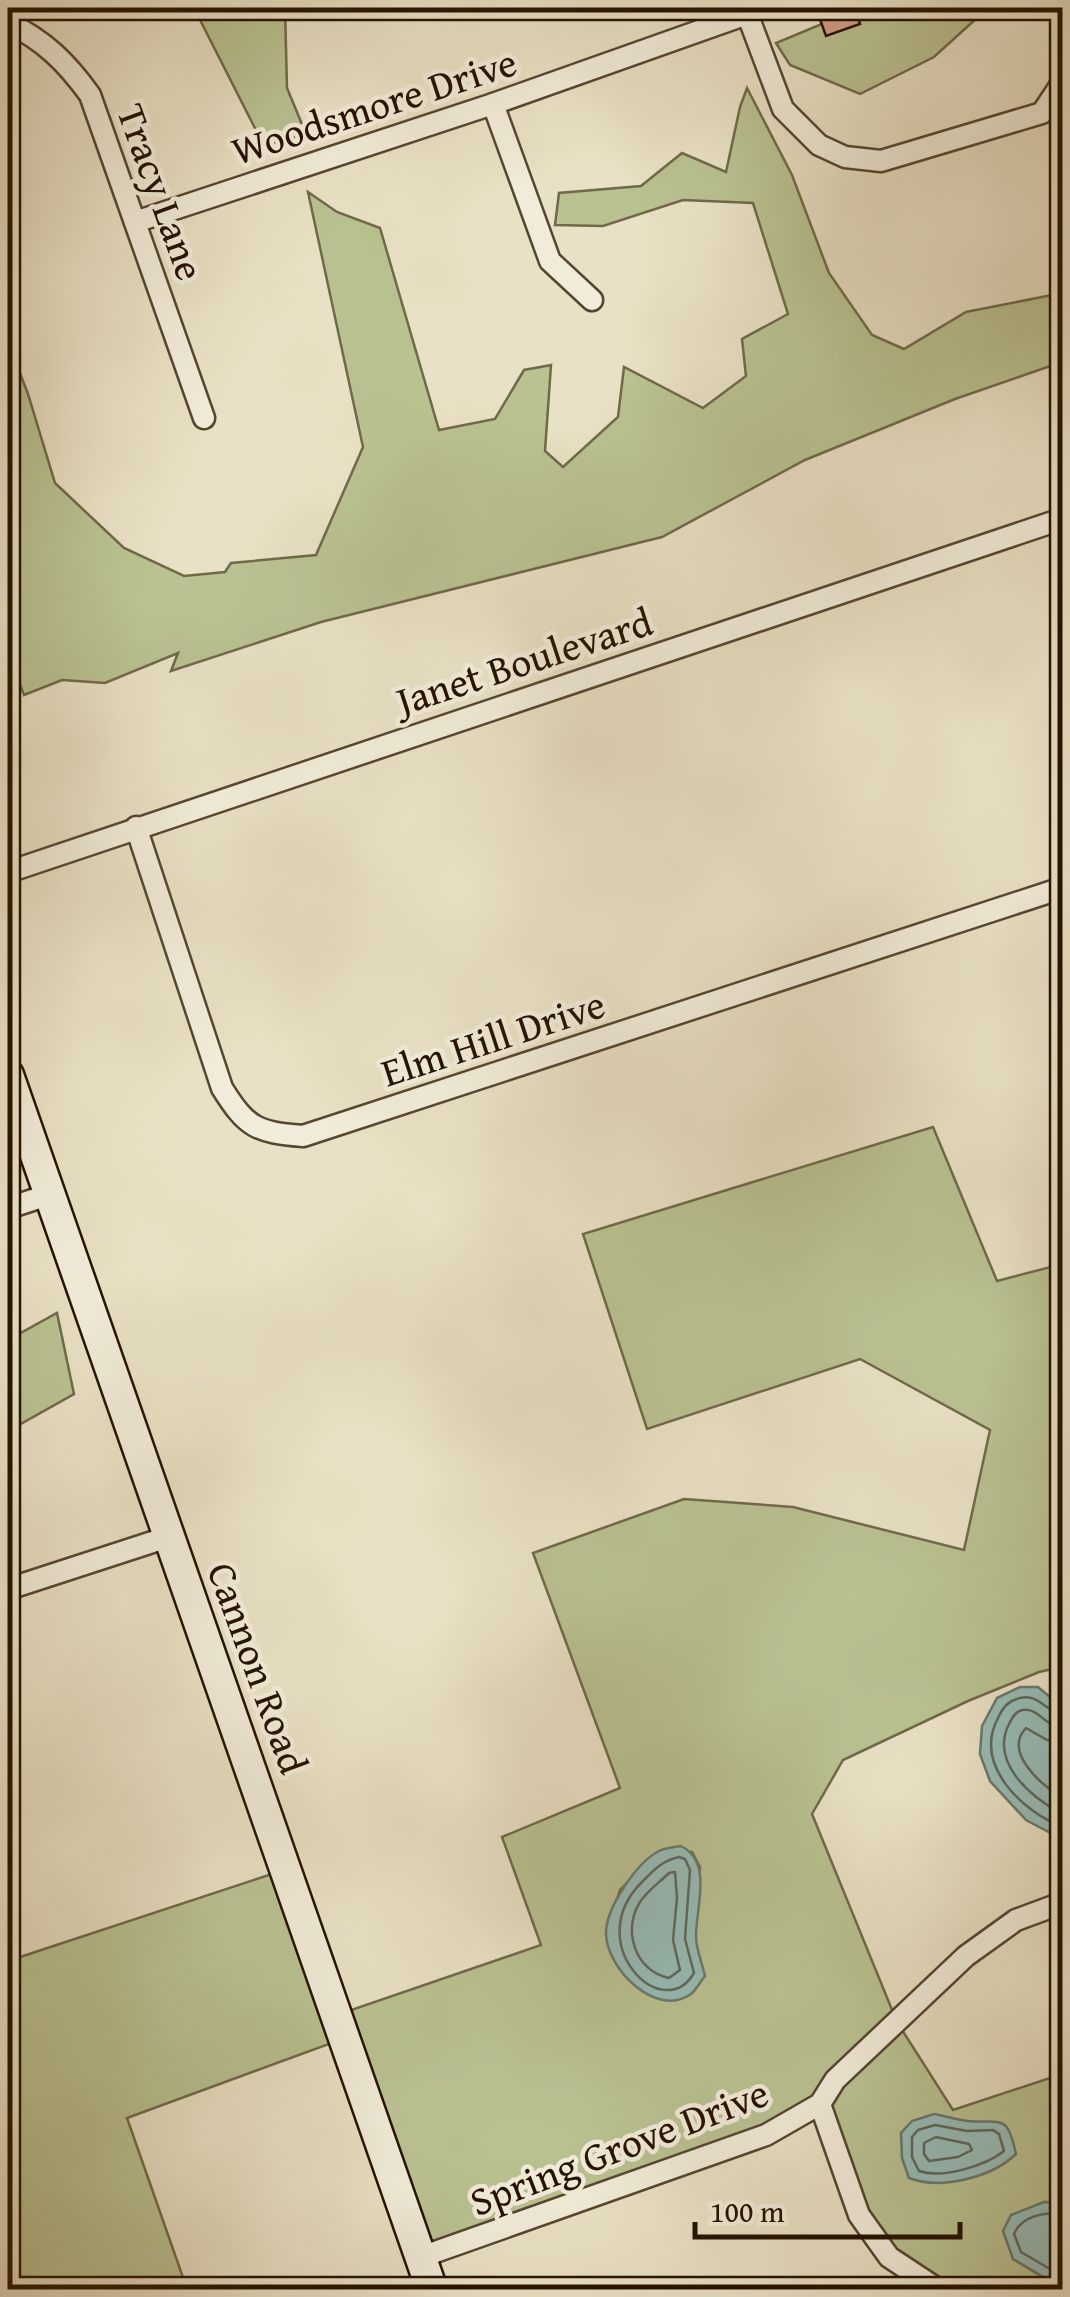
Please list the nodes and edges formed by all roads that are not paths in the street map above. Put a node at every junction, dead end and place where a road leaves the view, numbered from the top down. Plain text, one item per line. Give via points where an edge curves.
1 (746, 11) edge
2 (8, 23) edge
3 (1062, 83) edge
4 (492, 104) junction
5 (135, 222) junction
6 (592, 300) dead end
7 (204, 418) dead end
8 (1062, 519) edge
9 (136, 827) junction
10 (8, 872) edge
11 (1062, 888) edge
12 (8, 1075) edge
13 (48, 1195) junction
14 (8, 1208) edge
15 (170, 1536) junction
16 (8, 1588) edge
17 (1062, 1903) edge
18 (820, 2104) junction
19 (421, 2257) junction
20 (432, 2290) edge
21 (938, 2290) edge

1 - 3 street via 783,108 819,145 844,157 881,161 1042,113
1 - 4 street, Woodsmore Drive
2 - 5 street, Tracy Lane via 34,35 90,95
4 - 5 street, Woodsmore Drive
4 - 6 street via 550,261
5 - 7 street, Tracy Lane
8 - 9 street, Janet Boulevard
9 - 10 street, Janet Boulevard
9 - 11 street, Elm Hill Drive via 222,1088 240,1116 270,1134 303,1136
12 - 13 main road, Cannon Road
13 - 14 street
13 - 15 main road, Cannon Road
15 - 16 street
15 - 19 main road, Cannon Road
17 - 18 street, Spring Grove Drive via 1016,1920 966,1956 835,2080
18 - 19 street, Spring Grove Drive via 766,2135
18 - 21 street via 859,2215 889,2257
19 - 20 main road, Cannon Road

